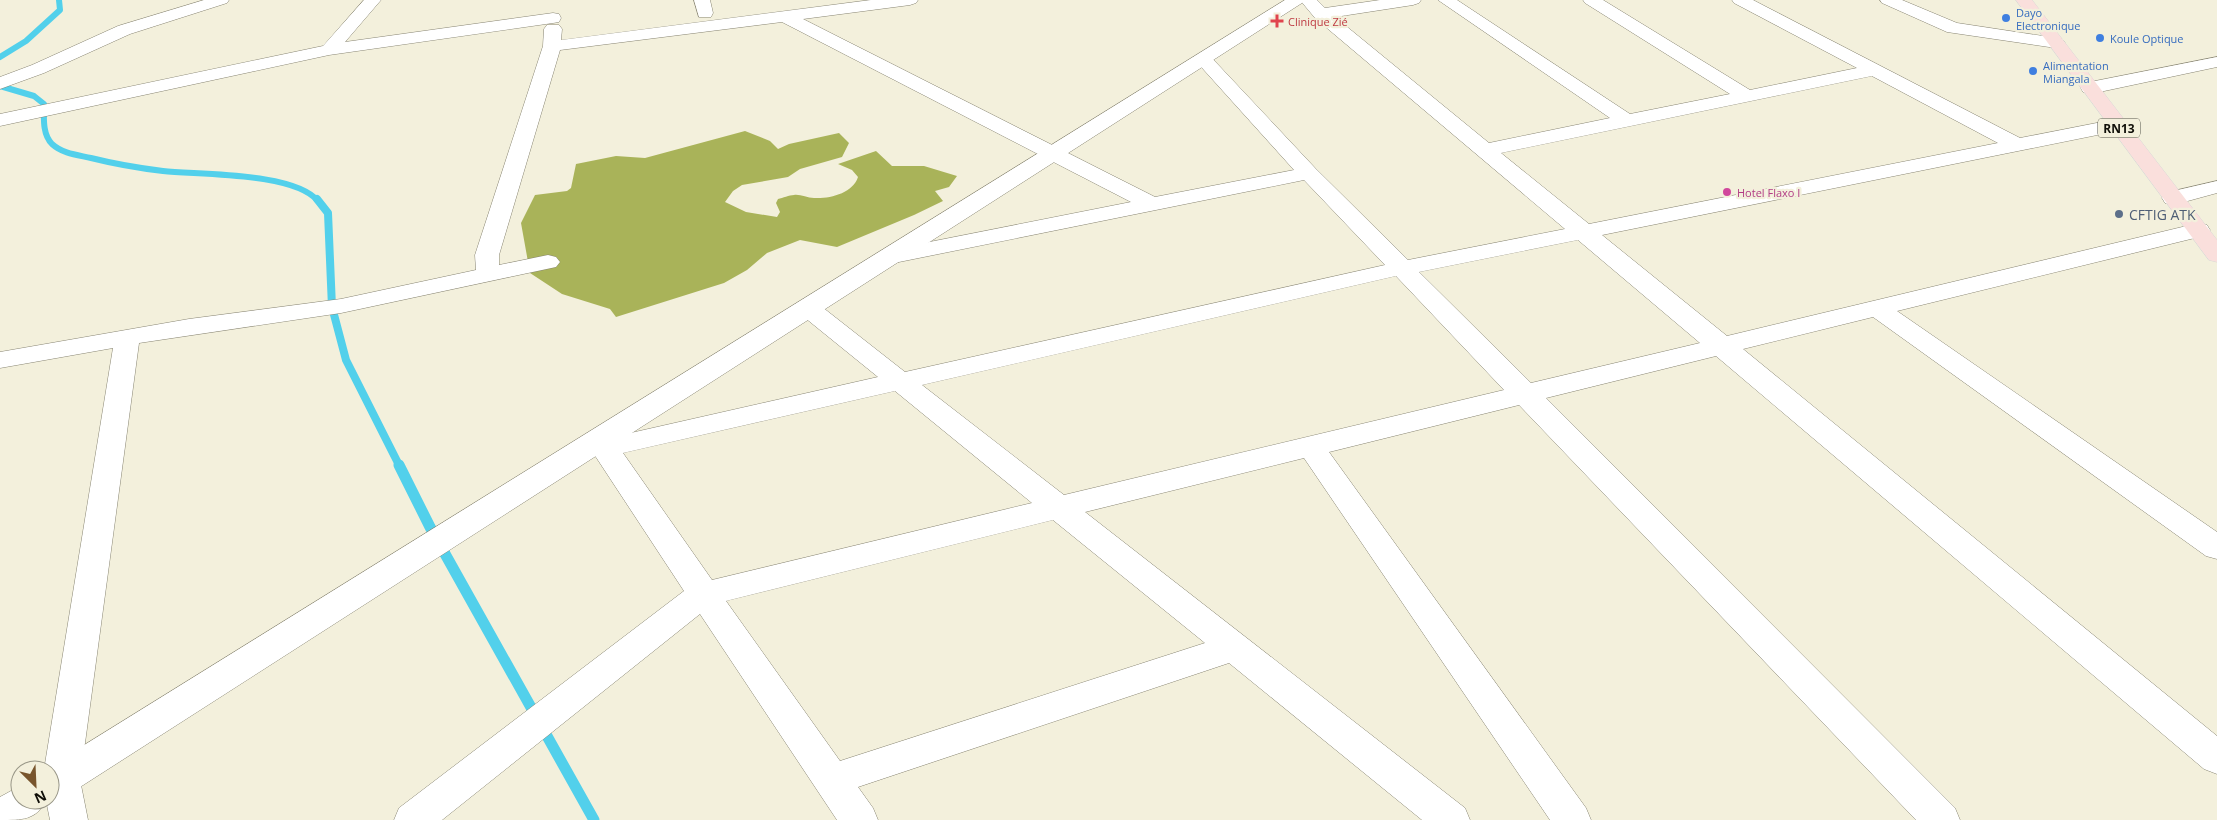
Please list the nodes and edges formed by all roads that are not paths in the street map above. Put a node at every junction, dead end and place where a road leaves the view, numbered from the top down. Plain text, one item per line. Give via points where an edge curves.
1 (221, 0) edge
2 (373, 0) edge
3 (553, 0) edge
4 (807, 0) edge
5 (910, 0) edge
6 (1296, 0) edge
7 (1413, 0) edge
8 (1446, 0) edge
9 (1592, 0) edge
10 (1740, 0) edge
11 (1888, 0) edge
12 (2028, 1) edge
13 (704, 6) edge
14 (1315, 7) edge
15 (784, 16) junction
16 (553, 32) junction
17 (2056, 43) junction
18 (329, 50) junction
19 (1203, 59) junction
20 (2217, 62) edge
21 (1875, 70) junction
22 (0, 83) edge
23 (2090, 88) junction
24 (1747, 96) junction
25 (0, 120) edge
26 (1627, 121) junction
27 (2116, 125) junction
28 (2018, 145) junction
29 (1484, 150) junction
30 (1054, 153) junction
31 (1309, 173) junction
32 (2217, 188) edge
33 (2173, 198) junction
34 (1150, 203) junction
35 (2198, 230) junction
36 (1583, 232) junction
37 (2217, 255) edge
38 (889, 257) junction
39 (548, 262) dead end
40 (1402, 268) junction
41 (488, 275) junction
42 (808, 308) junction
43 (1876, 308) junction
44 (127, 338) junction
45 (1721, 346) junction
46 (0, 360) edge
47 (900, 383) junction
48 (1525, 394) junction
49 (602, 444) junction
50 (1310, 446) junction
51 (1057, 508) junction
52 (2217, 548) edge
53 (703, 594) junction
54 (1236, 647) junction
55 (2217, 758) edge
56 (59, 760) edge
57 (60, 780) edge
58 (831, 780) junction
59 (60, 796) edge
60 (12, 810) edge
61 (0, 818) edge
62 (69, 820) edge
63 (412, 820) edge
64 (859, 820) edge
65 (1451, 820) edge
66 (1572, 820) edge
67 (1941, 820) edge

1 - 22 street via 124,30 38,70
2 - 18 street
3 - 16 street
4 - 13 street
5 - 15 street
6 - 19 street
7 - 14 street
8 - 26 street
9 - 24 street
10 - 21 street
11 - 17 street via 1953,28
12 - 17 main road, RN13
13 - 16 street
14 - 29 street
15 - 16 street
15 - 30 street
16 - 18 street
16 - 41 street via 487,255
17 - 23 main road, RN13
18 - 25 street
19 - 30 street
19 - 31 street
20 - 23 street
21 - 24 street
21 - 28 street
23 - 27 main road, RN13
24 - 26 street
26 - 29 street
27 - 28 street
27 - 33 main road, RN13
28 - 36 street
29 - 36 street
30 - 34 street
30 - 38 street
31 - 34 street
31 - 40 street
32 - 33 street
33 - 35 main road, RN13
34 - 38 street
35 - 37 main road, RN13
35 - 43 street
36 - 40 street
36 - 45 street
38 - 42 street
39 - 41 street
40 - 47 street
40 - 48 street
41 - 44 street via 341,306
42 - 47 street
42 - 49 street
43 - 45 street
43 - 52 street
44 - 46 street
44 - 56 street
45 - 48 street
45 - 55 street
47 - 49 street
47 - 51 street
48 - 50 street
48 - 67 street
49 - 53 street
49 - 57 street
50 - 51 street
50 - 66 street
51 - 53 street
51 - 54 street
53 - 58 street
53 - 63 street
54 - 58 street
54 - 65 street
58 - 64 street
59 - 62 street
60 - 61 street

